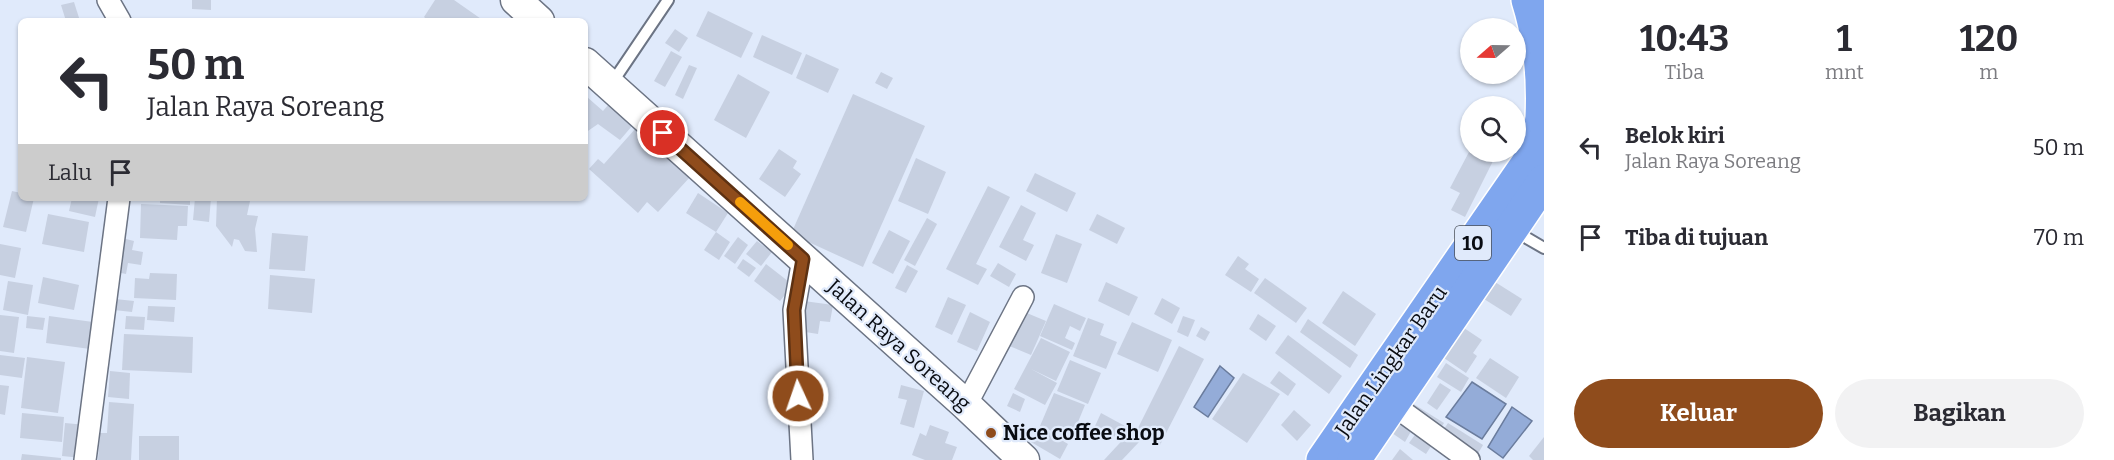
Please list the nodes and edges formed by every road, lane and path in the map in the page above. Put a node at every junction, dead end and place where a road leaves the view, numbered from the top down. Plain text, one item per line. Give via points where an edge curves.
1 (108, 0) edge
2 (516, 0) edge
3 (668, 0) edge
4 (1528, 0) edge
5 (118, 18) edge
6 (536, 18) edge
7 (588, 66) edge
8 (610, 86) junction
9 (1544, 182) edge
10 (119, 201) edge
11 (1511, 229) junction
12 (1544, 248) edge
13 (803, 259) junction
14 (1023, 297) dead end
15 (1392, 404) junction
16 (966, 405) junction
17 (1016, 458) edge
18 (85, 460) edge
19 (802, 460) edge
20 (1323, 460) edge
21 (1354, 460) edge
22 (1469, 460) edge

1 - 5 street
2 - 6 main road
3 - 8 lane
4 - 20 highway, Jalan Lingkar Baru / 10 via 1544,73 1542,119 1528,163
7 - 8 main road, Jalan Raya Soreang
8 - 13 main road, Jalan Raya Soreang
9 - 11 highway, Jalan Lingkar Baru / 10
10 - 18 street
11 - 12 lane
11 - 15 highway, Jalan Lingkar Baru / 10
13 - 16 main road, Jalan Raya Soreang
13 - 19 street via 794,310
14 - 16 street
15 - 21 highway, Jalan Lingkar Baru / 10
15 - 22 street
16 - 17 main road, Jalan Raya Soreang

